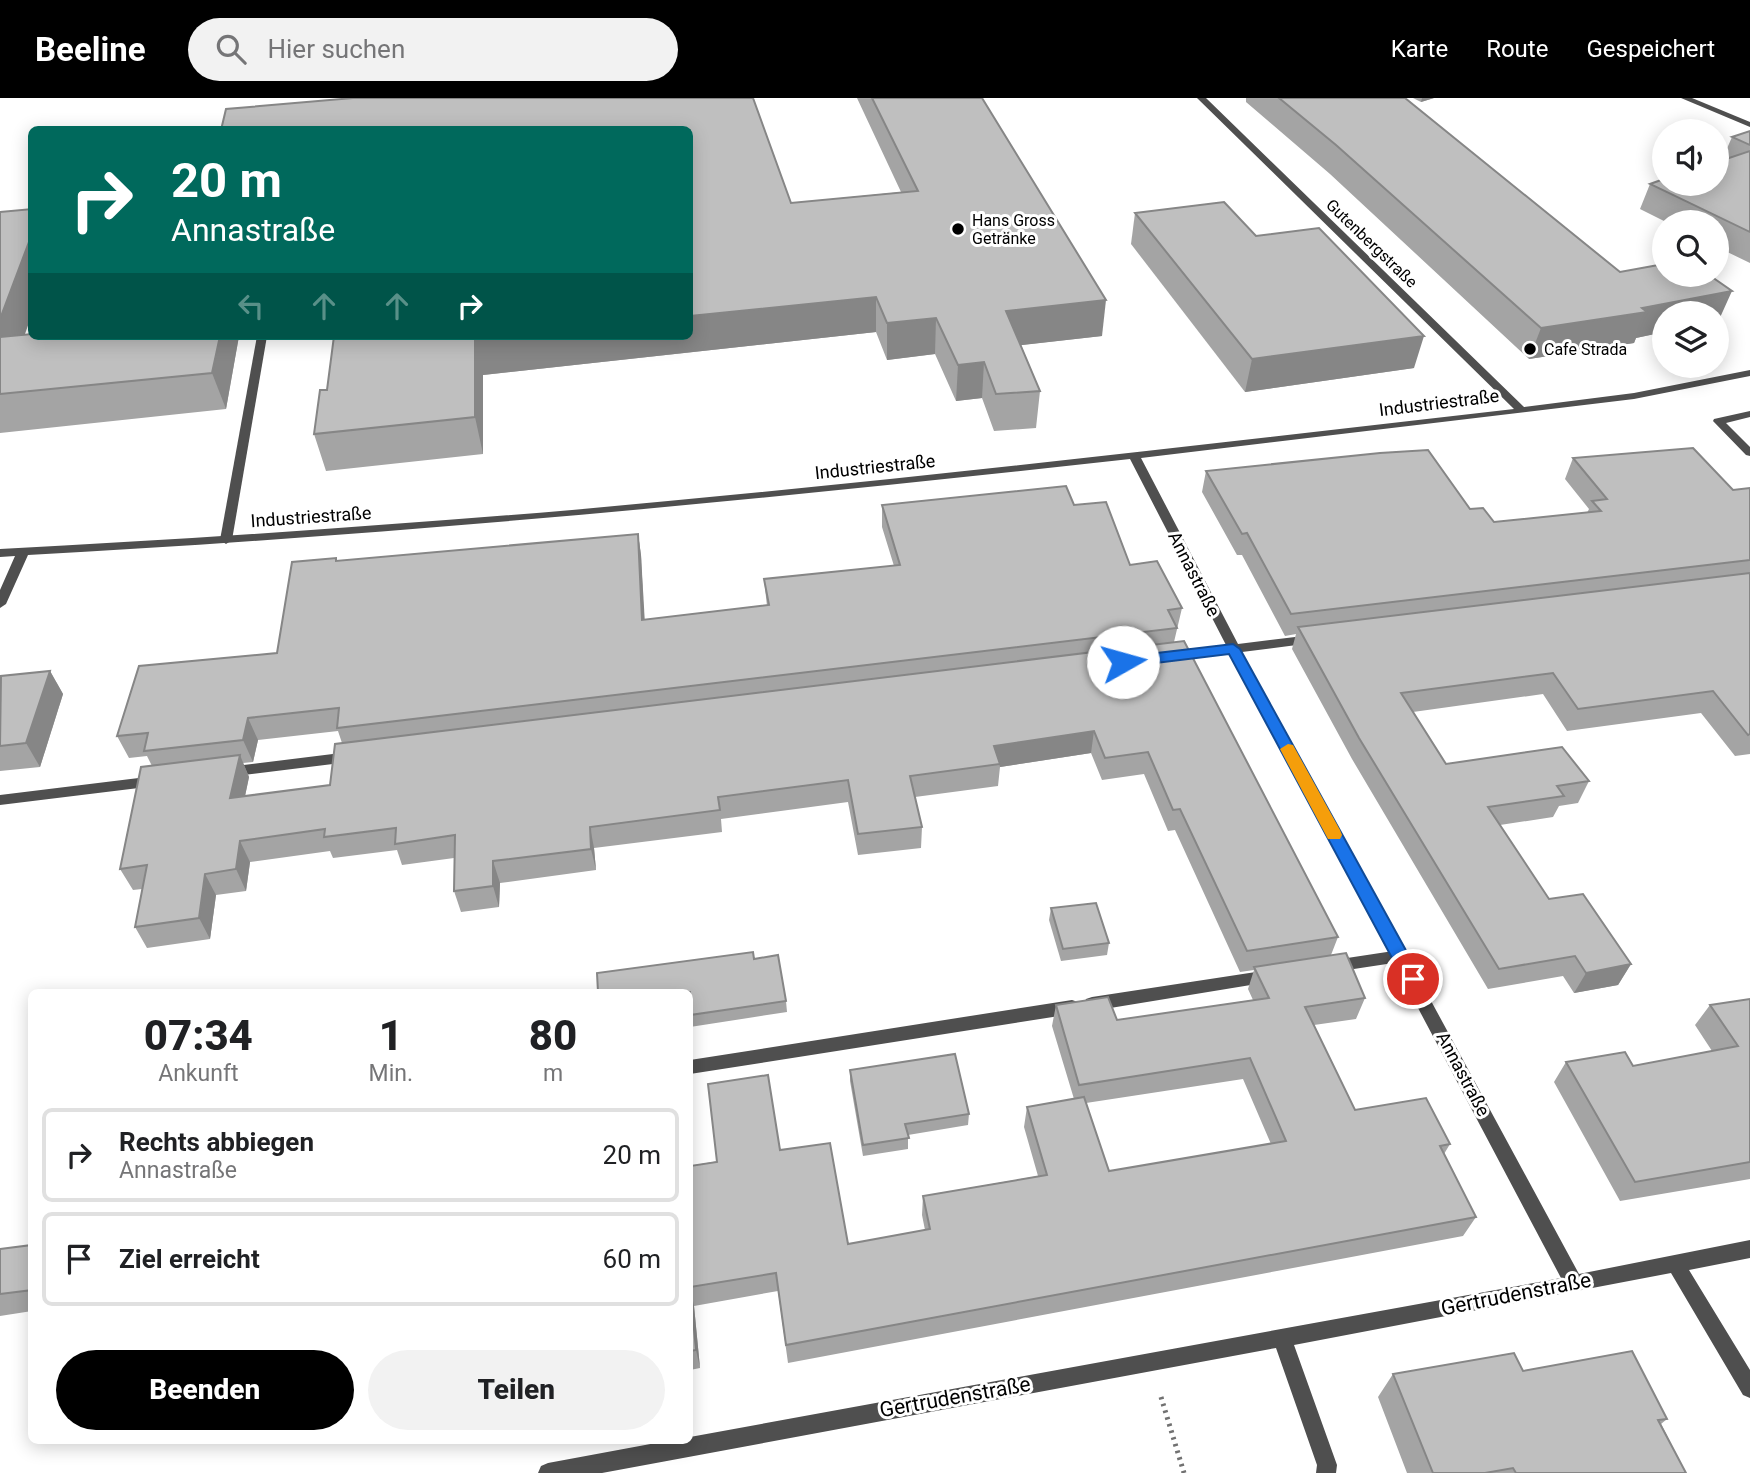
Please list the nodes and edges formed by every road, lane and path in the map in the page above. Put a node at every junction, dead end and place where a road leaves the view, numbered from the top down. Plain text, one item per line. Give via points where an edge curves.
1 (1200, 98) edge
2 (1685, 98) edge
3 (1750, 125) edge
4 (261, 340) edge
5 (1750, 373) edge
6 (1522, 411) junction
7 (1750, 414) edge
8 (1750, 453) edge
9 (1134, 456) junction
10 (226, 540) junction
11 (23, 552) junction
12 (0, 553) edge
13 (0, 604) edge
14 (1328, 637) edge
15 (1233, 649) junction
16 (1164, 657) edge
17 (360, 755) edge
18 (208, 774) edge
19 (166, 779) edge
20 (0, 800) edge
21 (1400, 956) junction
22 (1318, 969) edge
23 (1291, 973) edge
24 (693, 1067) edge
25 (1750, 1249) edge
26 (1675, 1263) junction
27 (1574, 1284) junction
28 (1282, 1337) junction
29 (1150, 1361) junction
30 (1750, 1388) edge
31 (629, 1465) edge
32 (548, 1473) edge
33 (1184, 1473) edge
34 (1326, 1473) edge

1 - 6 street, Gutenbergstraße
2 - 3 street
4 - 10 street
5 - 6 street, Industriestraße via 1634,396
6 - 9 street, Industriestraße
7 - 8 street via 1718,421
9 - 10 street, Industriestraße via 795,494
9 - 15 street, Annastraße
10 - 11 street, Industriestraße
11 - 12 street, Industriestraße
11 - 13 street
14 - 15 street
15 - 16 street
15 - 21 street, Annastraße
17 - 18 street
19 - 20 street
21 - 22 street
21 - 27 street, Annastraße
23 - 24 street
25 - 26 street, Gertrudenstraße
26 - 27 street, Gertrudenstraße
26 - 30 street
27 - 28 street, Gertrudenstraße
28 - 29 street, Gertrudenstraße
28 - 34 street
29 - 31 street, Gertrudenstraße
29 - 33 path
31 - 32 street, Gertrudenstraße

